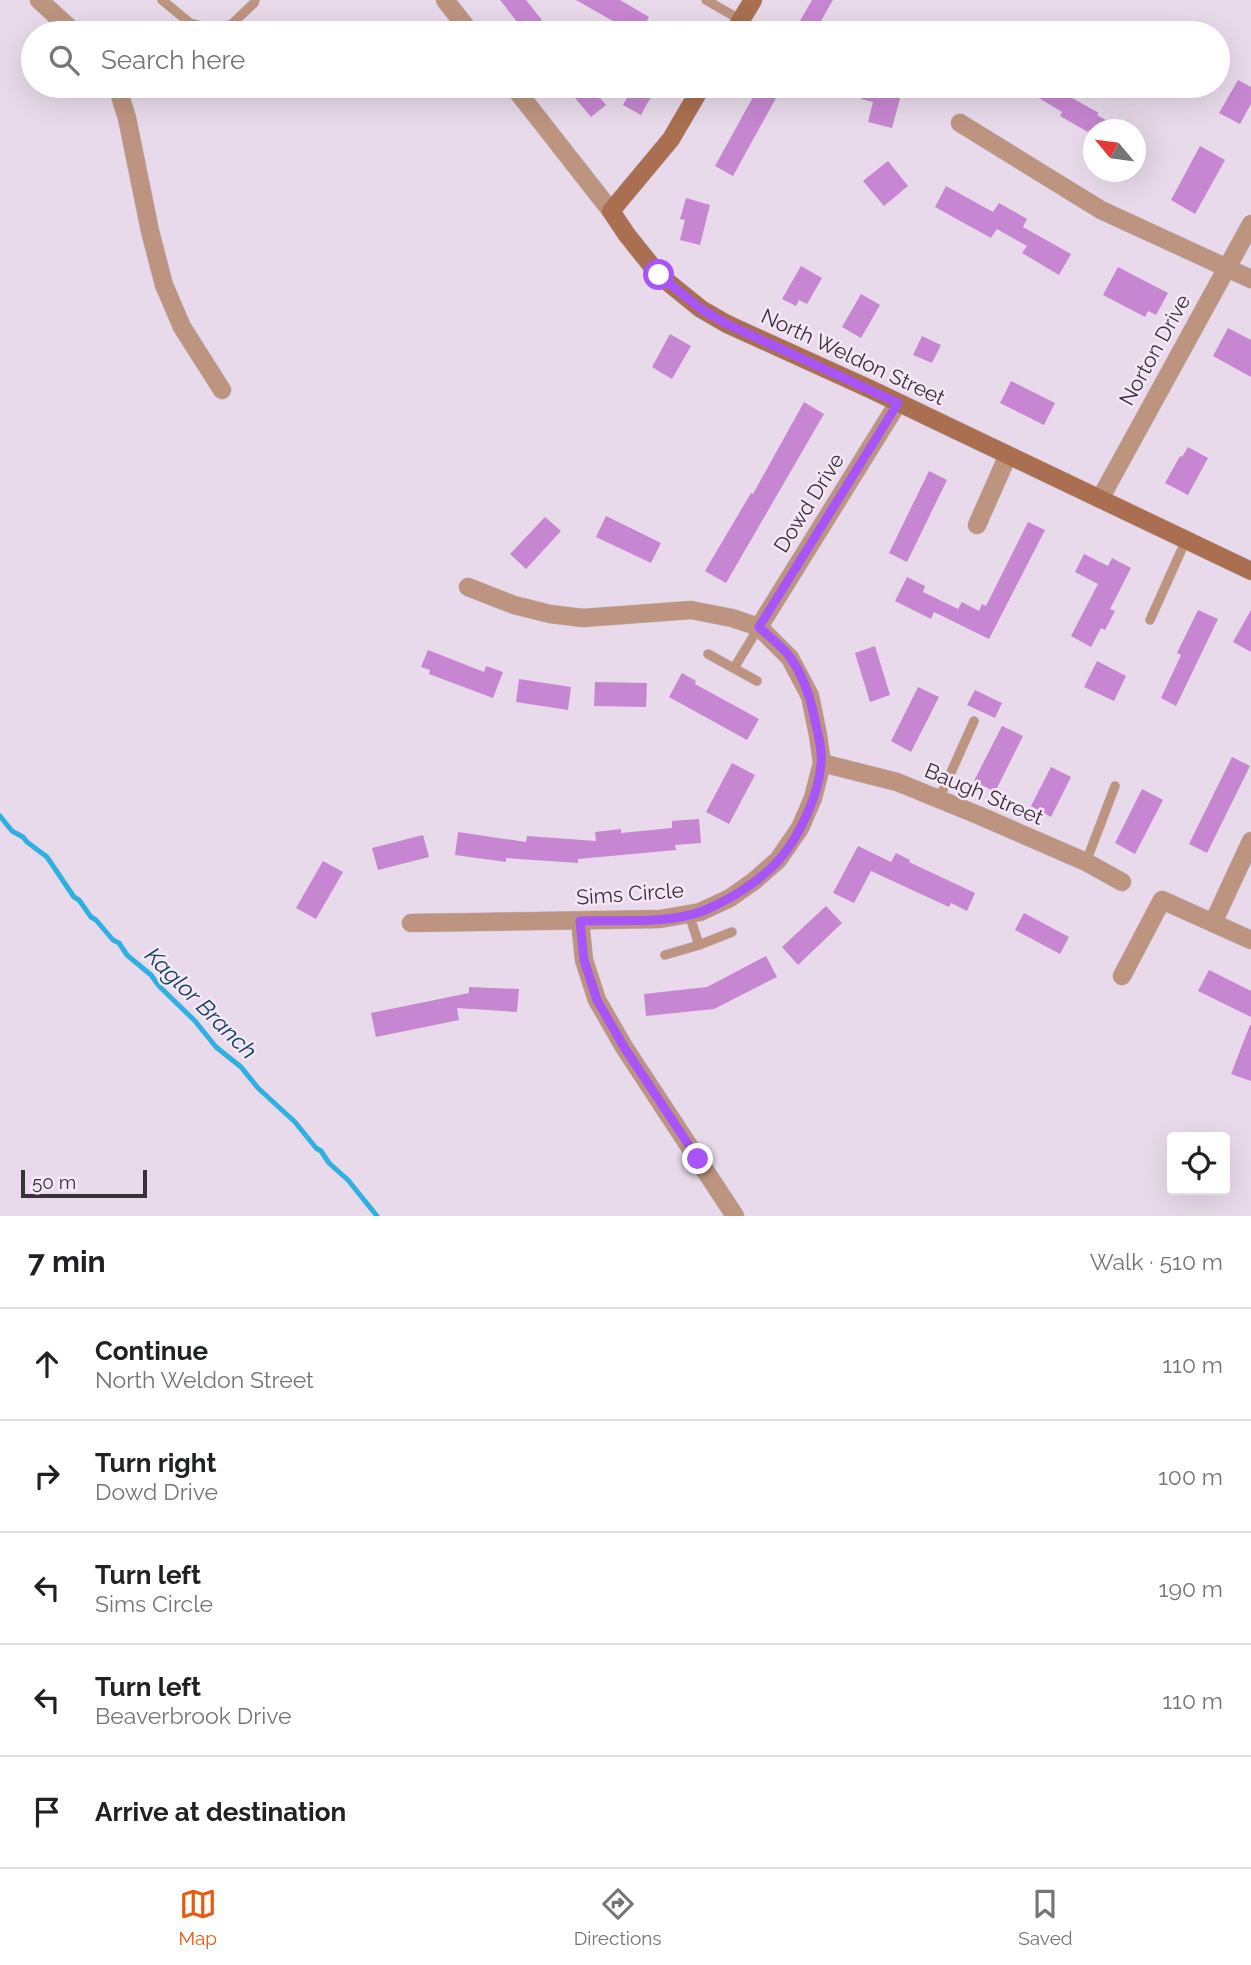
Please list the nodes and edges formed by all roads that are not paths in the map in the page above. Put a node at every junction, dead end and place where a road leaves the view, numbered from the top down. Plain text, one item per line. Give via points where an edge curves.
1 (39, 0) edge
2 (162, 0) edge
3 (255, 0) edge
4 (445, 0) edge
5 (706, 0) edge
6 (753, 0) edge
7 (62, 21) edge
8 (188, 21) edge
9 (235, 21) edge
10 (462, 21) edge
11 (730, 21) edge
12 (741, 21) edge
13 (121, 98) edge
14 (522, 98) edge
15 (695, 98) edge
16 (960, 123) dead end
17 (611, 211) junction
18 (1251, 224) edge
19 (1227, 267) junction
20 (1251, 279) edge
21 (222, 390) dead end
22 (898, 403) junction
23 (1008, 455) junction
24 (1100, 499) junction
25 (977, 525) dead end
26 (1186, 540) junction
27 (1251, 571) edge
28 (468, 587) dead end
29 (1150, 620) dead end
30 (759, 627) junction
31 (708, 653) dead end
32 (734, 668) junction
33 (757, 681) dead end
34 (974, 721) dead end
35 (821, 763) junction
36 (1115, 786) dead end
37 (939, 799) junction
38 (1251, 841) edge
39 (1086, 862) junction
40 (1122, 882) dead end
41 (689, 914) junction
42 (580, 921) junction
43 (411, 923) dead end
44 (1213, 923) junction
45 (732, 932) dead end
46 (1251, 940) edge
47 (699, 945) junction
48 (665, 955) dead end
49 (1122, 976) dead end
50 (735, 1216) edge

1 - 7 street
2 - 8 lane
3 - 9 lane
4 - 10 street
5 - 11 lane
6 - 12 street
13 - 21 street via 164,285 182,327
14 - 17 street, North Weldon Street
15 - 17 street via 671,139
16 - 19 street via 1101,210
17 - 22 street, North Weldon Street via 659,275 701,309
18 - 19 street, Norton Drive
19 - 20 street
19 - 24 street, Norton Drive
22 - 23 street, North Weldon Street
22 - 30 street, Dowd Drive
23 - 24 street, North Weldon Street
23 - 25 street
24 - 26 street, North Weldon Street
26 - 27 street, North Weldon Street
26 - 29 lane
28 - 30 street, Sims Circle via 550,614 583,618 691,610
30 - 32 lane
30 - 35 street, Sims Circle via 790,657 810,696
31 - 32 lane
32 - 33 lane
34 - 37 lane
35 - 37 street, Baugh Street via 897,782
35 - 41 street, Sims Circle via 813,798 779,860 730,898
36 - 39 lane
37 - 39 street, Baugh Street
38 - 44 street
39 - 40 street, Baugh Street
41 - 42 street, Sims Circle
41 - 47 lane
42 - 43 street, Sims Circle
42 - 50 street via 584,960 597,1000
44 - 46 street
44 - 49 street via 1161,900
45 - 47 lane
47 - 48 lane

